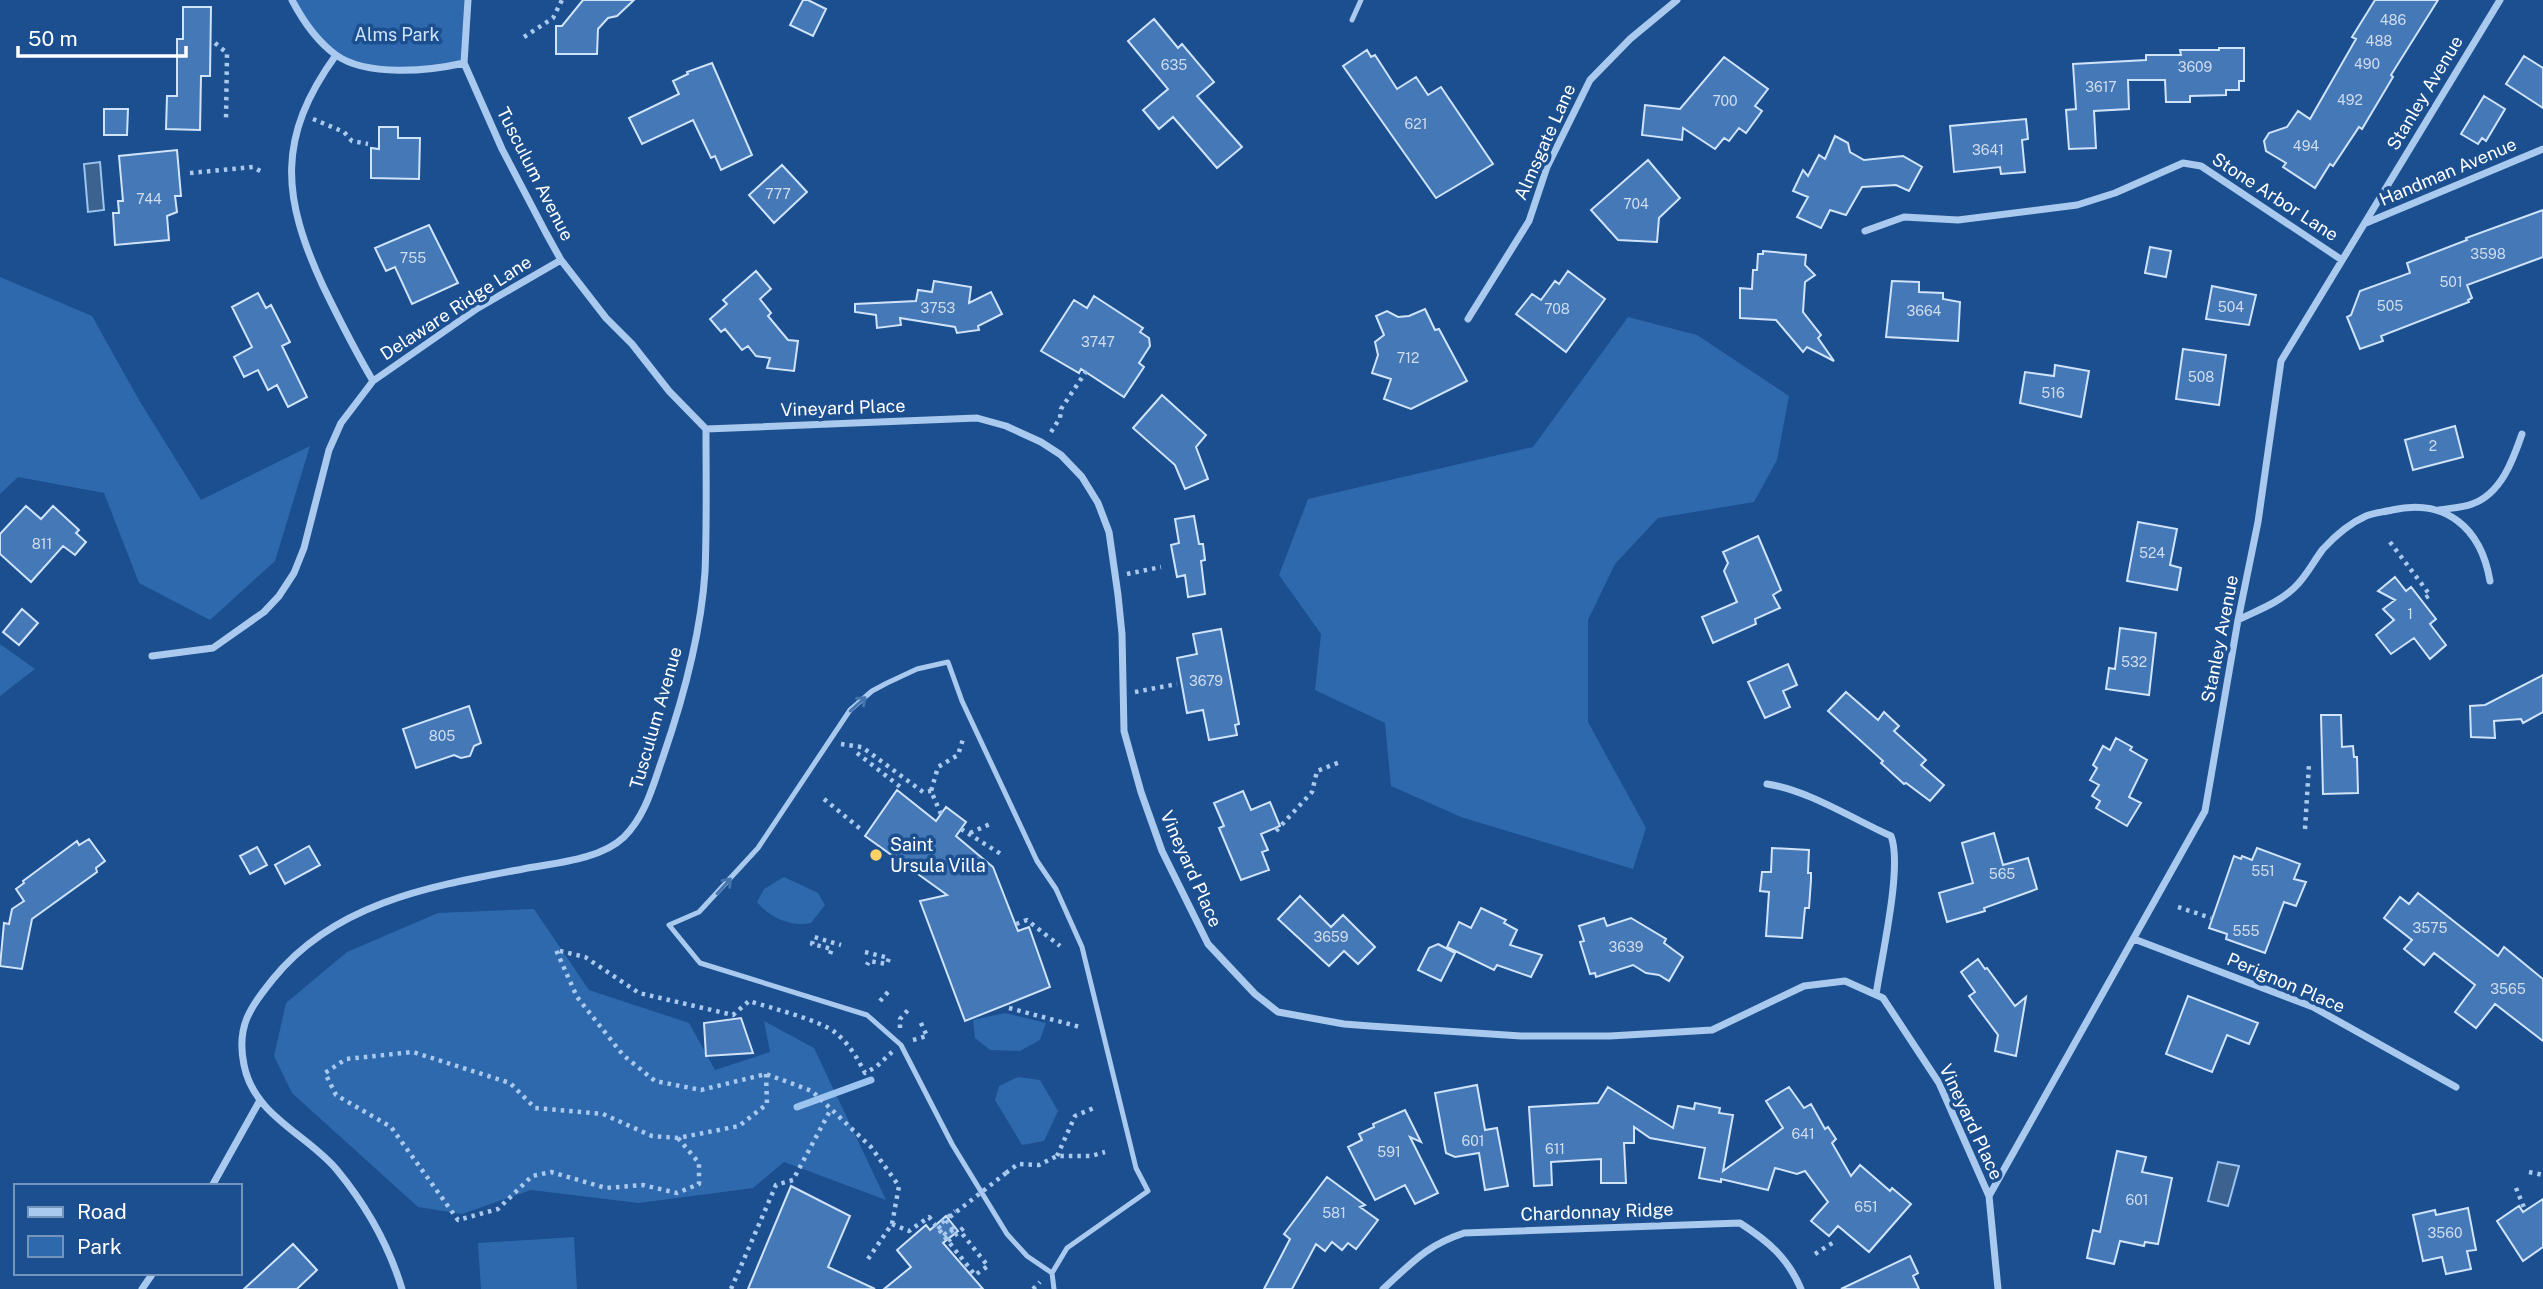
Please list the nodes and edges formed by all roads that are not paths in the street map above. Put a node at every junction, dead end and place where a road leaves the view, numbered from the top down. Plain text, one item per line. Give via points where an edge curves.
1 (292, 0) edge
2 (468, 0) edge
3 (1361, 0) edge
4 (1677, 0) edge
5 (2500, 0) edge
6 (1352, 20) dead end
7 (336, 55) junction
8 (464, 63) junction
9 (2543, 149) edge
10 (2364, 223) junction
11 (1865, 231) dead end
12 (561, 260) junction
13 (2342, 260) junction
14 (1468, 318) dead end
15 (373, 380) junction
16 (706, 429) junction
17 (2522, 434) dead end
18 (2438, 510) junction
19 (2490, 581) dead end
20 (2238, 620) junction
21 (152, 656) dead end
22 (1767, 784) dead end
23 (2134, 939) junction
24 (1876, 995) junction
25 (2456, 1087) dead end
26 (259, 1102) junction
27 (213, 1184) edge
28 (1989, 1196) junction
29 (1052, 1273) junction
30 (402, 1289) edge
31 (1054, 1289) edge
32 (1383, 1289) edge
33 (1801, 1289) edge
34 (1998, 1289) edge

1 - 7 street
2 - 8 street, Tusculum Avenue
3 - 6 lane
4 - 14 street, Almsgate Lane via 1590,80 1547,167 1529,221
5 - 10 street, Stanley Avenue
7 - 8 street via 357,64 409,71
7 - 15 street via 318,81 297,131 292,201 305,245 348,341
8 - 12 street, Tusculum Avenue via 502,149
9 - 10 street, Handman Avenue
10 - 13 street, Stanley Avenue
11 - 13 street, Stone Arbor Lane via 1905,217 1958,220 2077,205 2183,163 2201,166
12 - 15 street, Delaware Ridge Lane via 478,308
12 - 16 street, Tusculum Avenue via 606,318
13 - 20 street, Stanley Avenue via 2281,361 2258,522
15 - 21 street, Delaware Ridge Lane via 341,423 329,450 304,548 279,596 213,648
16 - 24 street, Vineyard Place via 977,418 1006,426 1060,454 1082,477 1109,532 1122,634 1124,731 1162,851 1208,944 1278,1012 1370,1026 1521,1036 1609,1036 1712,1030 1804,986 1845,981
16 - 26 street, Tusculum Avenue via 705,573 673,728 646,806 623,837 578,859 385,900 314,940 283,967 250,1007 242,1046 244,1066
17 - 18 street via 2514,457 2489,494 2472,504
18 - 19 street via 2474,538
18 - 20 street via 2406,507 2366,516 2337,535 2296,587
20 - 23 street, Stanley Avenue via 2205,811
22 - 24 street via 1791,789 1891,836 1896,849 1894,880
23 - 25 street, Perignon Place via 2313,1007
23 - 28 street, Stanley Avenue
24 - 28 street, Vineyard Place via 1939,1083
26 - 27 street
26 - 30 street, Tusculum Avenue via 336,1168 366,1210
28 - 34 street
29 -> 29 lane via 1027,1256 1007,1234 952,1144 901,1045 867,1015 700,963 669,925 699,912 758,848 850,710 887,683 948,662 962,701 1082,947 1136,1168 1148,1191 1067,1248
29 - 31 lane
32 - 33 street, Chardonnay Ridge via 1419,1254 1464,1233 1740,1223 1784,1257

